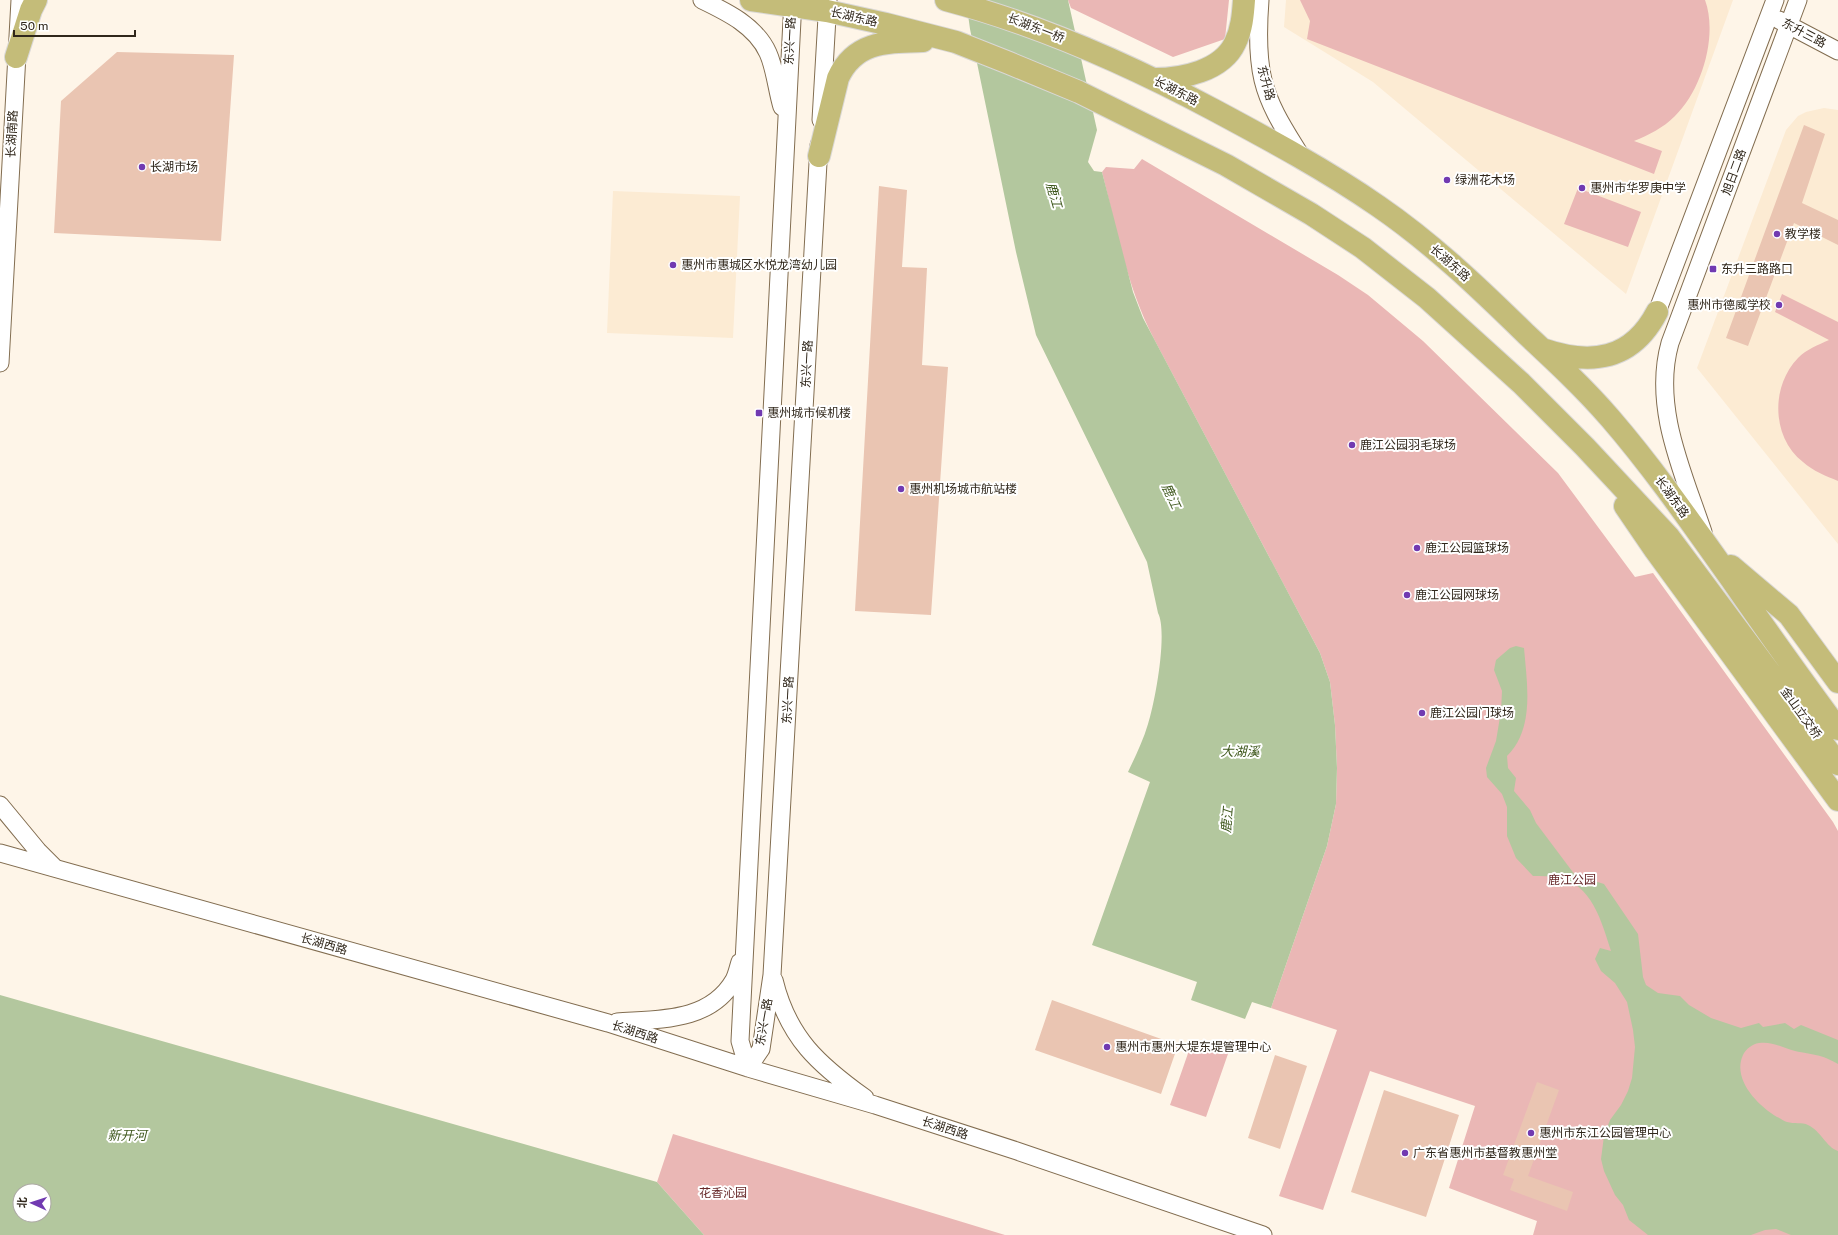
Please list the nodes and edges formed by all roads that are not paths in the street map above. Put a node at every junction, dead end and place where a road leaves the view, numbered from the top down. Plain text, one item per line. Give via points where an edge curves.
1 (20, 0) edge
2 (36, 0) edge
3 (702, 0) edge
4 (751, 0) edge
5 (946, 0) edge
6 (1244, 0) edge
7 (1260, 0) edge
8 (1798, 0) edge
9 (792, 3) edge
10 (828, 5) edge
11 (1772, 8) edge
12 (1789, 25) junction
13 (956, 42) junction
14 (1838, 51) edge
15 (16, 57) junction
16 (1122, 64) joint
17 (1154, 79) junction
18 (786, 123) junction
19 (819, 156) junction
20 (1302, 158) junction
21 (1657, 312) joint
22 (1541, 348) junction
23 (0, 363) edge
24 (1585, 447) junction
25 (1708, 546) junction
26 (1776, 644) joint
27 (1838, 682) edge
28 (1838, 729) edge
29 (1838, 764) edge
30 (1838, 800) edge
31 (0, 804) edge
32 (0, 853) edge
33 (57, 869) junction
34 (745, 949) junction
35 (772, 975) junction
36 (608, 1023) junction
37 (748, 1068) junction
38 (875, 1105) junction
39 (1263, 1235) edge

1 - 15 street, 长湖南路
2 - 15 main road
3 - 18 street via 734,16 759,38 768,53
4 - 9 main road, 长湖东路
5 - 16 main road, 长湖东一桥 via 1027,24
6 - 17 main road via 1238,37 1224,58 1205,69 1189,74
7 - 20 street, 东升路 via 1259,53 1263,82 1273,108
8 - 12 street, 旭日二路
9 - 10 main road, 长湖东路
9 - 18 street, 东兴一路
10 - 13 main road, 长湖东路
10 - 19 street, 东兴一路
11 - 12 street, 东升三路
11 - 21 street, 旭日二路
12 - 14 street, 东升三路
12 - 25 street, 旭日二路 via 1670,343 1664,379 1667,414 1674,444
13 - 19 main road via 892,42 855,54 844,66 838,78
13 - 24 main road via 1067,87 1174,138 1311,214 1363,248 1427,298 1521,383
15 - 23 street, 长湖南路
16 - 17 main road, 长湖东路
17 - 20 main road, 长湖东路
18 - 34 street, 东兴一路
19 - 35 street, 东兴一路
20 - 22 main road, 长湖东路 via 1379,206 1421,238 1459,270
21 - 22 main road via 1636,340 1611,355 1585,357 1560,354
22 - 25 main road, 长湖东路 via 1585,390 1627,439
24 - 29 main road, 金山立交桥 via 1669,538
24 - 30 main road via 1655,550
25 - 26 main road, 长湖东路
25 - 27 main road, 长湖东路 via 1789,615
26 - 28 main road, 金山立交桥
31 - 33 street via 38,851
32 - 33 street, 长湖西路
33 - 36 street, 长湖西路
34 - 36 street via 734,980 719,998 700,1011 672,1018
34 - 37 street, 东兴一路 via 740,1041
35 - 37 street, 东兴一路 via 761,1049
35 - 38 street via 787,1019 806,1048 829,1070
36 - 37 street, 长湖西路
37 - 38 street, 长湖西路
38 - 39 street, 长湖西路

